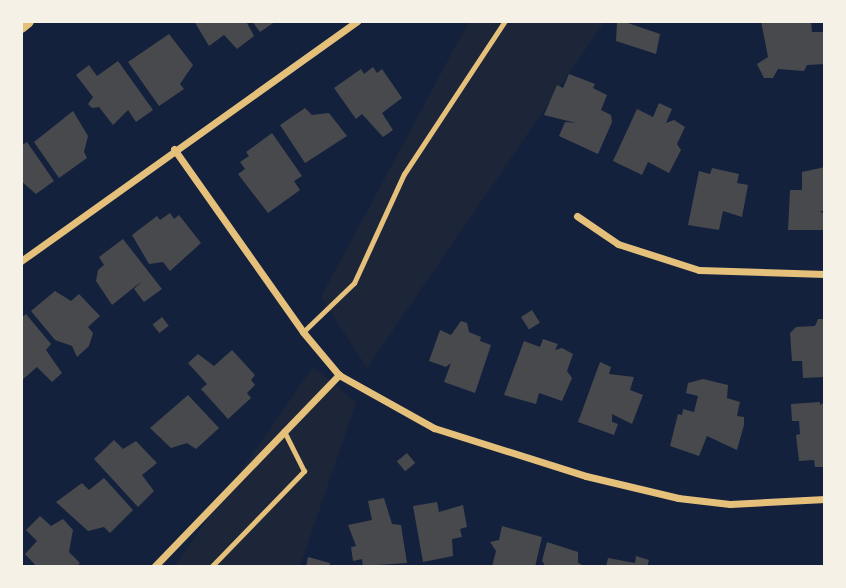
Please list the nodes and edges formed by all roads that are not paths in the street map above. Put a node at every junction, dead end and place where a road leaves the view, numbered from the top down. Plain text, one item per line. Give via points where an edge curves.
1 (27, 21) edge
2 (357, 21) edge
3 (505, 21) edge
4 (21, 26) edge
5 (174, 149) junction
6 (577, 216) dead end
7 (21, 261) edge
8 (825, 274) edge
9 (303, 332) junction
10 (339, 375) junction
11 (282, 429) junction
12 (825, 499) edge
13 (153, 567) edge
14 (211, 567) edge

1 - 4 main road
2 - 5 street
3 - 9 lane via 404,174 354,283
5 - 7 street
5 - 9 street
6 - 8 street via 618,244 699,271
9 - 10 street
10 - 11 street
10 - 12 street via 434,428 586,476 678,498 730,504
11 - 13 street
11 - 14 lane via 304,471

